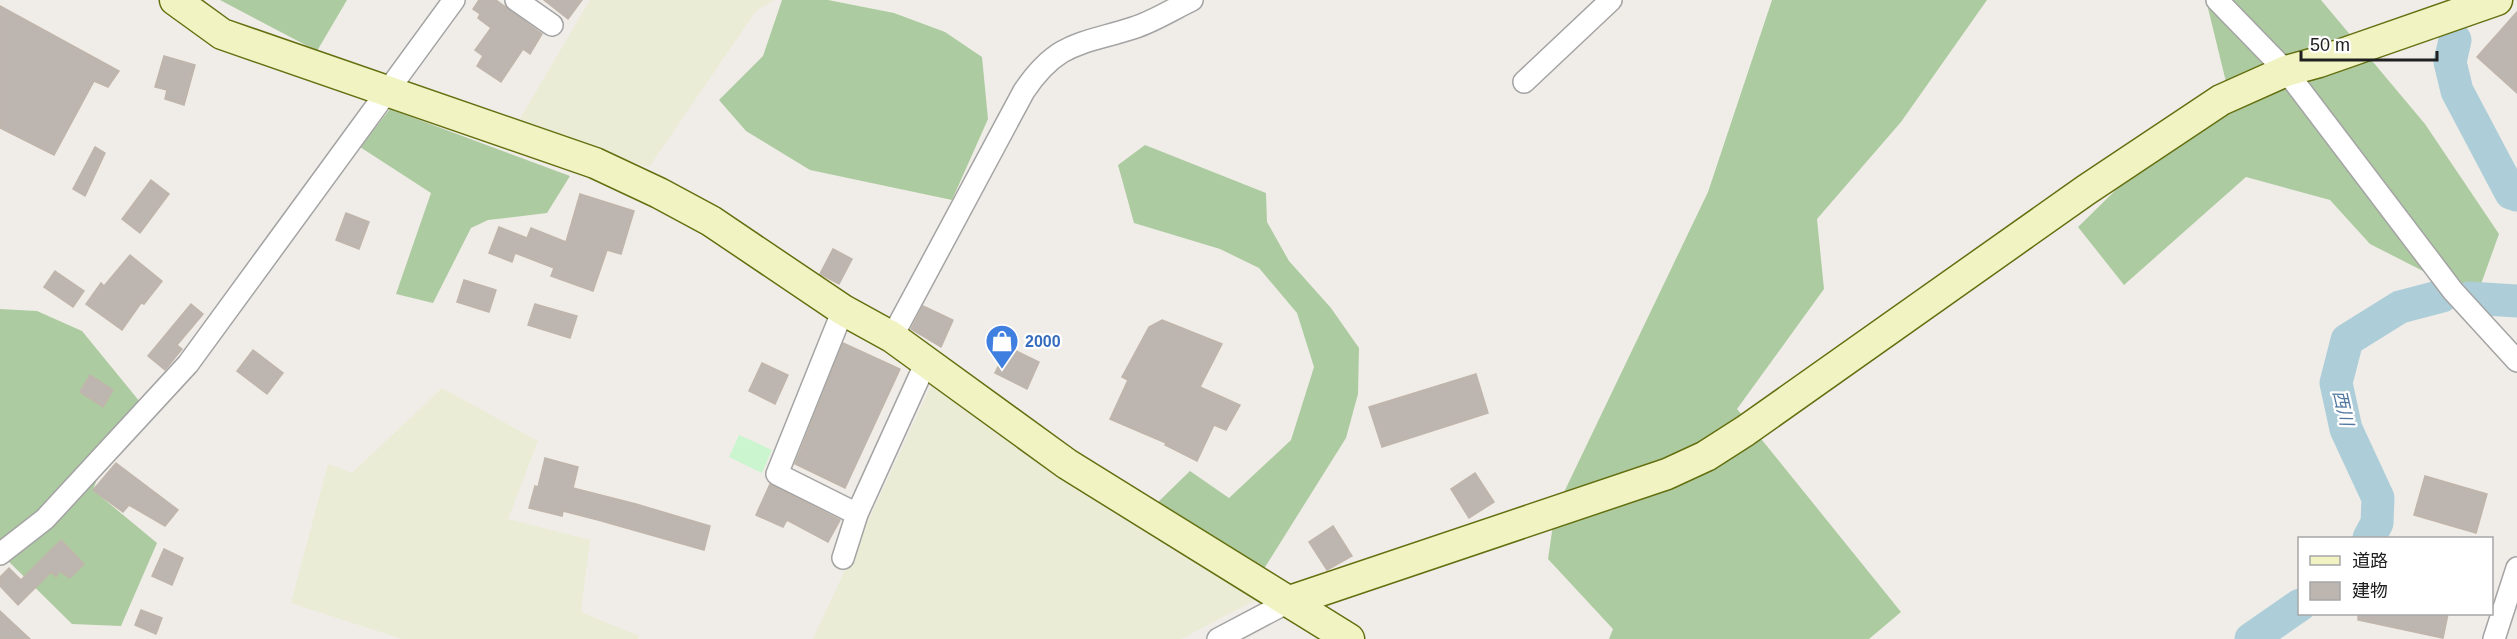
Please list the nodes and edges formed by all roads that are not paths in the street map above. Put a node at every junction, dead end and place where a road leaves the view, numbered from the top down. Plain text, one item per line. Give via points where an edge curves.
1 (175, 0) edge
2 (454, 0) edge
3 (516, 0) edge
4 (1192, 0) edge
5 (1611, 0) edge
6 (2217, 0) edge
7 (2497, 0) edge
8 (552, 25) dead end
9 (2286, 71) junction
10 (1524, 82) dead end
11 (389, 92) junction
12 (843, 310) junction
13 (892, 337) junction
14 (927, 360) junction
15 (2517, 362) edge
16 (857, 514) junction
17 (0, 554) edge
18 (843, 558) dead end
19 (2517, 568) edge
20 (1290, 601) junction
21 (1218, 639) edge
22 (1349, 639) edge
23 (2494, 639) edge

1 - 11 street via 222,34
2 - 11 street
3 - 8 street
4 - 13 street via 1135,27 1059,52 1039,69
5 - 10 street
6 - 9 street
7 - 9 street
9 - 15 street via 2453,291
9 - 20 street via 2222,100 2086,190 1706,456 1667,474
11 - 12 street via 595,164 659,194 711,221
11 - 17 street via 188,364 45,519
12 - 13 street
12 - 16 street via 777,474
13 - 14 street
14 - 16 street
14 - 20 street via 1067,464
16 - 18 street
19 - 23 street
20 - 21 street
20 - 22 street

